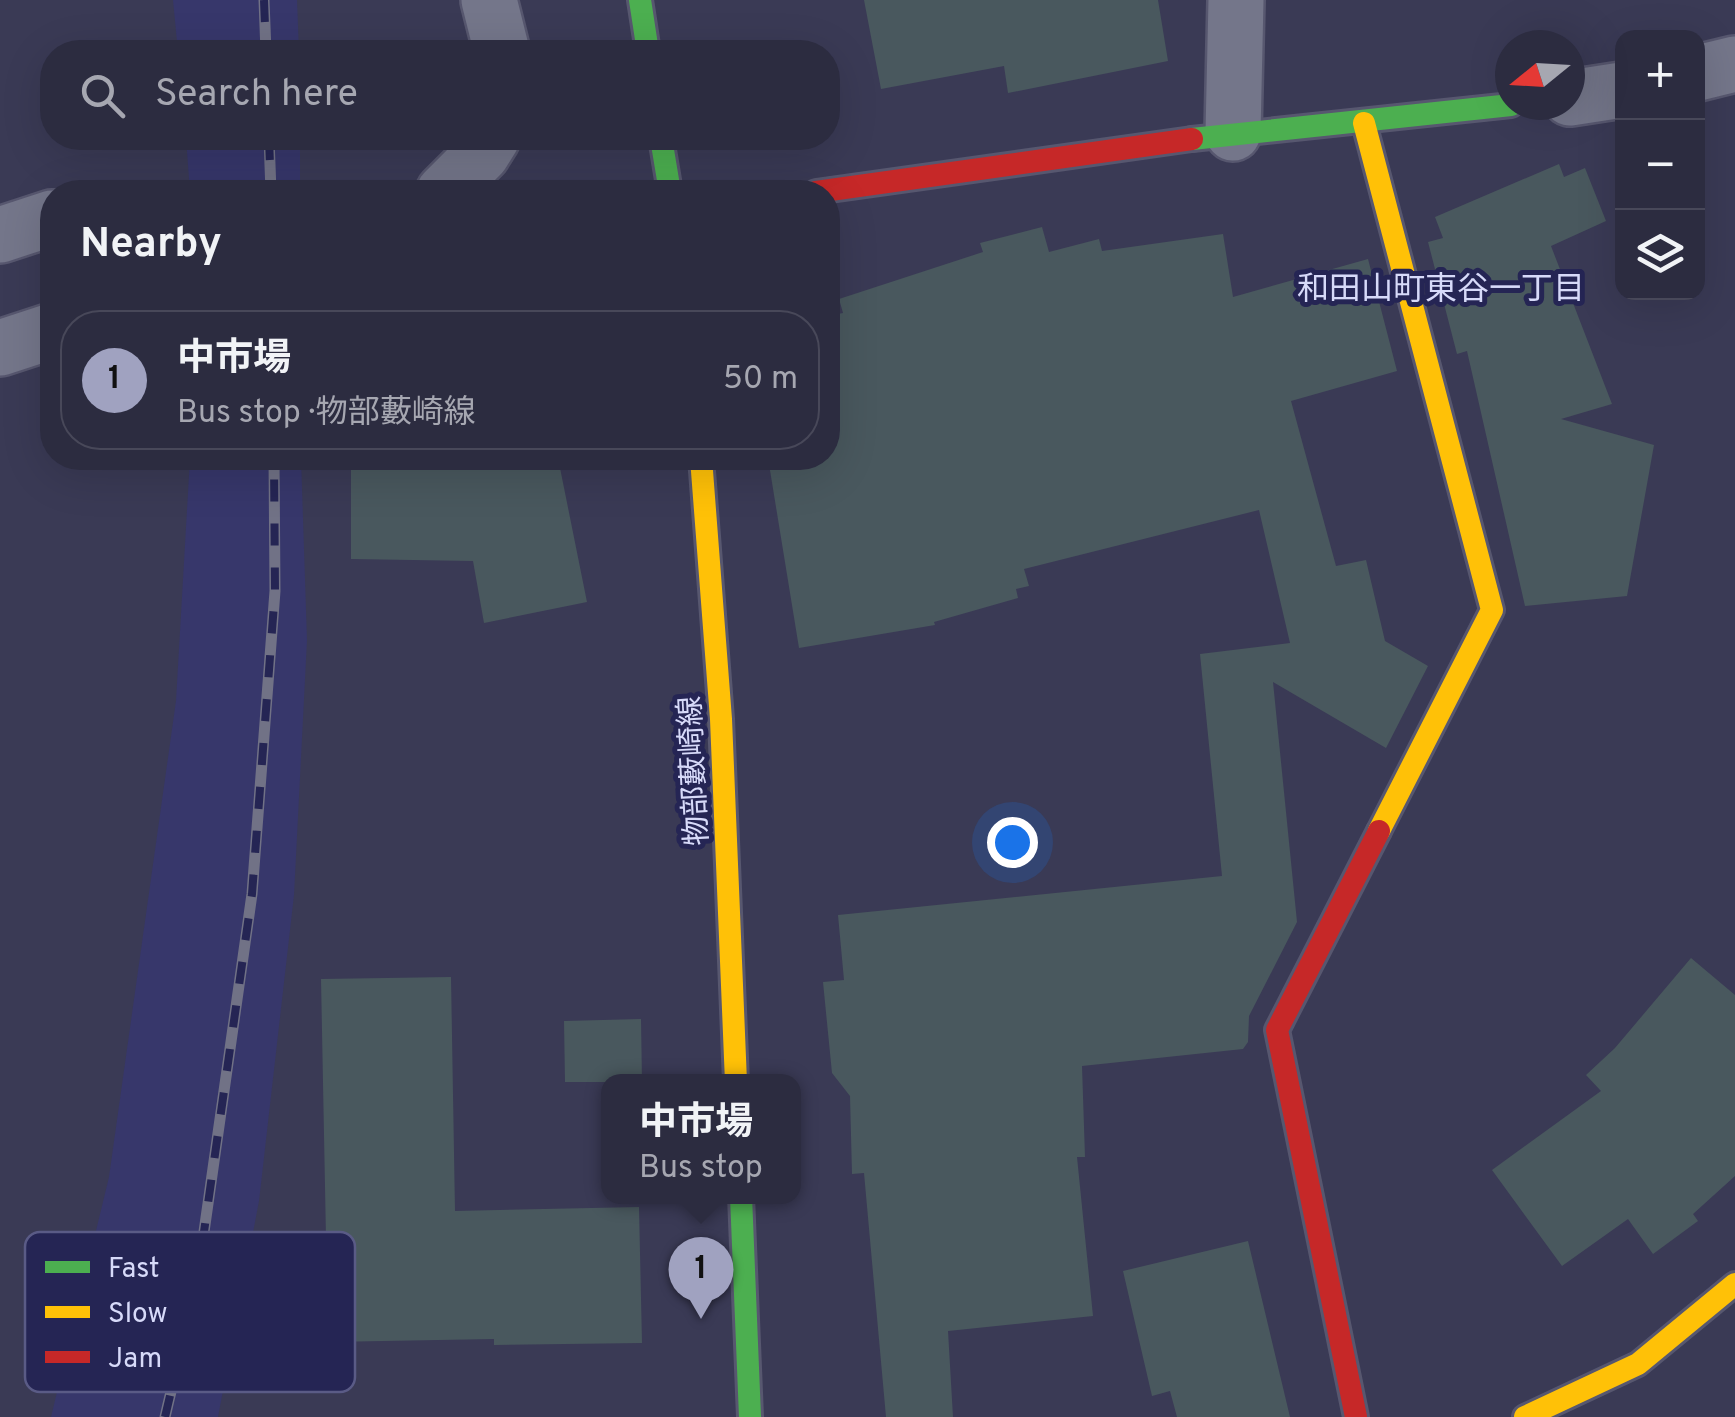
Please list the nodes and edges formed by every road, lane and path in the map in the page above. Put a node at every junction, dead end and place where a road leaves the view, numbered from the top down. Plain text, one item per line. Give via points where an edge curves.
1 (489, 0) edge
2 (640, 0) edge
3 (1236, 0) edge
4 (499, 40) edge
5 (646, 40) edge
6 (1735, 64) edge
7 (1705, 71) edge
8 (1615, 91) edge
9 (1585, 96) edge
10 (1495, 107) edge
11 (1364, 123) junction
12 (1234, 133) junction
13 (483, 150) edge
14 (663, 150) edge
15 (456, 180) edge
16 (668, 180) edge
17 (840, 189) edge
18 (40, 222) edge
19 (0, 235) edge
20 (40, 335) edge
21 (0, 348) edge
22 (702, 470) edge
23 (736, 1074) edge
24 (741, 1204) edge
25 (1735, 1284) edge
26 (750, 1417) edge
27 (1356, 1417) edge
28 (1524, 1417) edge

1 - 4 street
2 - 5 street
3 - 12 street
6 - 7 street
8 - 9 street
10 - 11 street
11 - 12 street
11 - 27 street via 1492,610 1278,1030
12 - 17 street
13 - 15 street
14 - 16 street
18 - 19 street
20 - 21 street
22 - 23 street, 物部藪崎線 via 721,719
24 - 26 street
25 - 28 street via 1638,1364

